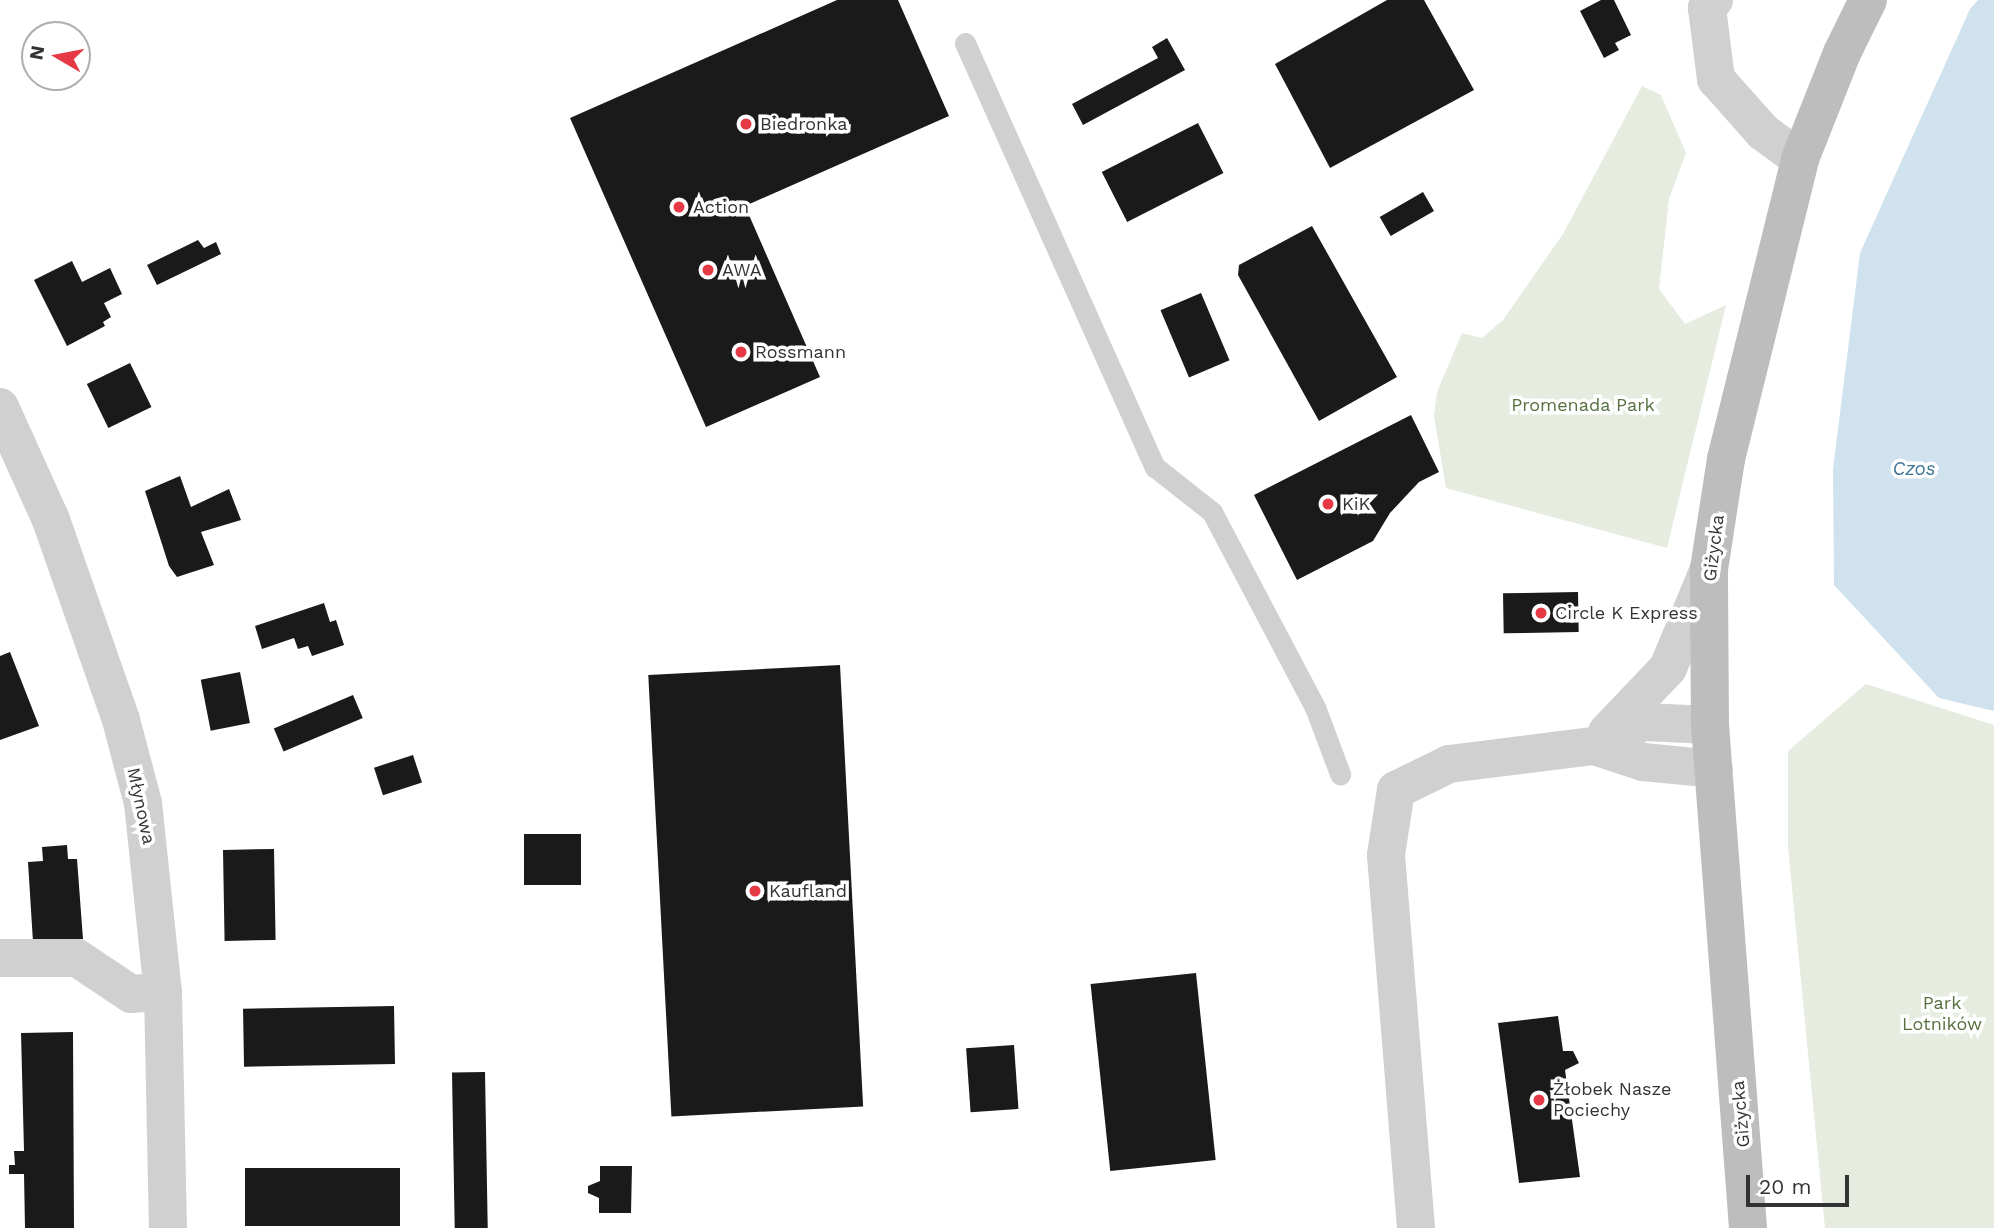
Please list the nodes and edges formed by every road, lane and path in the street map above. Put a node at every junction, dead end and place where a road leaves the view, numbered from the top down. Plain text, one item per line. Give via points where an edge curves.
1 (1714, 0) edge
2 (1868, 0) edge
3 (965, 43) dead end
4 (1800, 159) junction
5 (0, 407) edge
6 (1709, 569) junction
7 (1710, 724) junction
8 (1594, 746) junction
9 (1714, 769) junction
10 (1340, 774) dead end
11 (0, 958) edge
12 (163, 992) junction
13 (1751, 1220) edge
14 (168, 1228) edge
15 (1416, 1228) edge

1 - 4 street via 1707,8 1716,79 1763,132
2 - 4 street, Giżycka
3 - 10 lane via 1155,467 1212,512 1315,707
4 - 6 street, Giżycka via 1726,459
5 - 12 street, Młynowa via 51,520 124,732 150,844
6 - 7 street, Giżycka
6 - 8 street via 1668,668
7 - 8 street via 1643,722
7 - 9 street, Giżycka
8 - 9 street via 1643,762
8 - 15 street via 1449,764 1396,790 1386,855
9 - 13 street, Giżycka
11 - 12 street via 78,958 131,994
12 - 14 street, Młynowa

